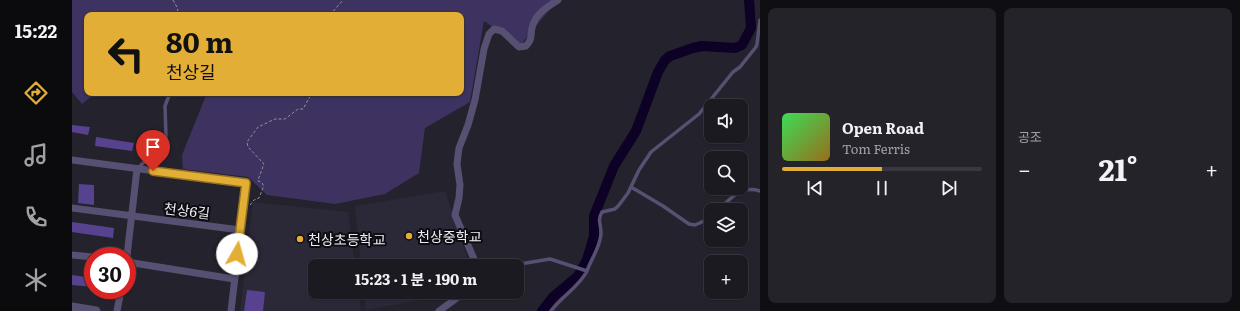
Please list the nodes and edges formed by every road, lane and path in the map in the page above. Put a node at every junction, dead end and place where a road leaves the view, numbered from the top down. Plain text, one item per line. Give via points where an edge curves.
1 (173, 0) edge
2 (343, 0) edge
3 (558, 0) edge
4 (177, 12) edge
5 (333, 12) edge
6 (760, 20) edge
7 (169, 96) edge
8 (310, 96) edge
9 (72, 160) edge
10 (137, 169) junction
11 (631, 187) junction
12 (760, 191) edge
13 (726, 203) edge
14 (249, 206) dead end
15 (72, 208) edge
16 (132, 216) junction
17 (704, 221) edge
18 (240, 230) junction
19 (127, 247) edge
20 (72, 254) edge
21 (84, 256) edge
22 (474, 259) edge
23 (136, 263) edge
24 (524, 263) edge
25 (586, 271) junction
26 (234, 279) junction
27 (119, 299) edge
28 (455, 299) edge
29 (72, 307) edge
30 (96, 311) edge
31 (117, 311) edge
32 (231, 311) edge
33 (439, 311) edge
34 (551, 311) edge

1 - 4 path
2 - 5 path
3 - 22 street via 539,13 532,27 531,40 526,46 519,47 502,31 494,29 489,34 484,49 475,100 459,148 457,164 459,192 455,216
6 - 11 lane via 756,47 699,114 651,152
7 - 10 lane via 165,106 166,136 163,144
8 - 14 path via 303,109 298,109 285,119 275,119 258,127 247,142 248,147 264,164 258,180 263,184 261,194
9 - 10 street
10 - 16 street
10 - 18 street via 246,183
11 - 17 lane via 689,224 695,225
11 - 25 lane via 620,205 602,212 598,219 601,234
12 - 13 lane via 741,191
15 - 16 street, 천상6길
16 - 18 street, 천상6길
16 - 19 street
18 - 26 street
20 - 21 street
23 - 26 street
24 - 25 lane via 550,259
25 - 34 lane via 583,278
26 - 32 street
27 - 31 street
28 - 33 street
29 - 30 street

